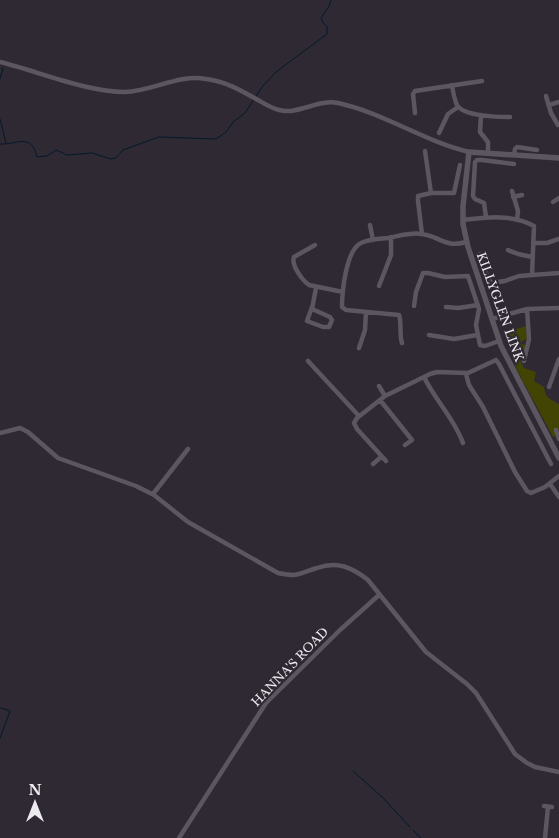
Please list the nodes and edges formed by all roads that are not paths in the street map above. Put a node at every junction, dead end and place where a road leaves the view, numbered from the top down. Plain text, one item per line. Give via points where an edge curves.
1 (0, 62) edge
2 (482, 81) dead end
3 (452, 85) junction
4 (546, 96) dead end
5 (559, 102) edge
6 (549, 105) junction
7 (458, 107) junction
8 (416, 113) dead end
9 (481, 115) junction
10 (510, 117) dead end
11 (558, 125) edge
12 (439, 133) dead end
13 (538, 150) dead end
14 (424, 151) dead end
15 (469, 152) junction
16 (488, 153) junction
17 (514, 155) junction
18 (559, 158) edge
19 (514, 164) dead end
20 (460, 165) dead end
21 (512, 191) dead end
22 (431, 193) junction
23 (522, 195) dead end
24 (513, 197) junction
25 (559, 198) edge
26 (553, 202) dead end
27 (486, 217) junction
28 (463, 220) junction
29 (517, 220) junction
30 (370, 225) dead end
31 (422, 234) junction
32 (391, 237) junction
33 (559, 239) edge
34 (373, 240) junction
35 (466, 242) junction
36 (533, 243) junction
37 (315, 245) dead end
38 (508, 250) dead end
39 (480, 254) dead end
40 (532, 256) junction
41 (559, 273) edge
42 (532, 275) junction
43 (379, 286) dead end
44 (316, 288) junction
45 (344, 292) junction
46 (478, 305) junction
47 (414, 306) dead end
48 (312, 307) junction
49 (446, 307) dead end
50 (527, 308) junction
51 (559, 308) edge
52 (366, 312) junction
53 (492, 319) junction
54 (429, 335) dead end
55 (477, 335) junction
56 (499, 341) junction
57 (402, 343) dead end
58 (359, 348) dead end
59 (559, 359) edge
60 (308, 361) dead end
61 (524, 362) dead end
62 (466, 374) junction
63 (426, 376) junction
64 (379, 386) dead end
65 (550, 387) dead end
66 (385, 396) junction
67 (380, 400) junction
68 (359, 416) junction
69 (457, 429) junction
70 (556, 430) dead end
71 (451, 431) dead end
72 (0, 433) edge
73 (559, 437) edge
74 (463, 443) dead end
75 (405, 445) dead end
76 (188, 449) dead end
77 (382, 457) junction
78 (559, 458) edge
79 (386, 462) dead end
80 (373, 464) dead end
81 (551, 464) dead end
82 (559, 476) edge
83 (550, 484) junction
84 (153, 494) junction
85 (559, 497) edge
86 (379, 595) junction
87 (559, 772) edge
88 (548, 806) dead end
89 (179, 838) edge
90 (545, 838) edge

1 - 15 street via 108,90 132,91 203,78 284,111 325,102 341,104 366,110 433,141
2 - 3 street
3 - 7 street
3 - 8 street via 414,91
4 - 6 street
5 - 6 street
6 - 11 street
7 - 9 street
7 - 12 street via 448,114
9 - 10 street
9 - 16 street via 480,132 488,142
13 - 17 street via 518,147
14 - 22 street
15 - 16 street
15 - 28 street, KILLYGLEN LINK
16 - 17 street
17 - 18 street
19 - 27 street via 475,162 473,196 484,203
20 - 22 street via 454,193
21 - 24 street
22 - 31 street via 418,198
23 - 24 street
24 - 29 street via 518,210
25 - 26 street
27 - 28 street
27 - 29 street
28 - 35 street, KILLYGLEN LINK
29 - 36 street via 534,226
30 - 34 street
31 - 32 street
31 - 35 street via 450,244
32 - 34 street
32 - 43 street via 391,255
33 - 36 street
34 - 45 street via 359,244 352,252
35 - 53 street, KILLYGLEN LINK
36 - 40 street
37 - 44 street via 292,261 304,282
38 - 40 street
39 - 42 street via 491,283
40 - 42 street
41 - 42 street
44 - 45 street
44 - 48 street
45 - 52 street via 343,309
46 - 47 street via 468,276 445,277 427,272 421,276
46 - 49 street
46 - 55 street
48 - 48 street via 331,318 329,327 308,321
50 - 51 street
50 - 53 street
50 - 61 street via 529,339
52 - 57 street via 398,315
52 - 58 street
53 - 56 street, KILLYGLEN LINK
54 - 55 street via 454,339
55 - 56 street via 482,346
56 - 78 street, KILLYGLEN LINK
59 - 65 street
60 - 68 street
62 - 63 street via 437,372
62 - 81 street via 498,361
62 - 83 street via 468,384 526,490 532,493
63 - 66 street
63 - 69 street via 429,388
64 - 66 street
66 - 67 street
67 - 68 street
67 - 75 street via 412,440
68 - 77 street via 354,423 357,429
69 - 71 street
69 - 74 street
70 - 73 street
72 - 84 street via 20,428 58,458
76 - 84 street
77 - 79 street
77 - 80 street
82 - 83 street
83 - 85 street
84 - 86 street via 188,522 278,573 292,575 323,566 343,565 363,576
86 - 87 street via 426,652 476,693 515,754 547,773
86 - 89 street, HANNA'S ROAD via 266,703
88 - 90 street

